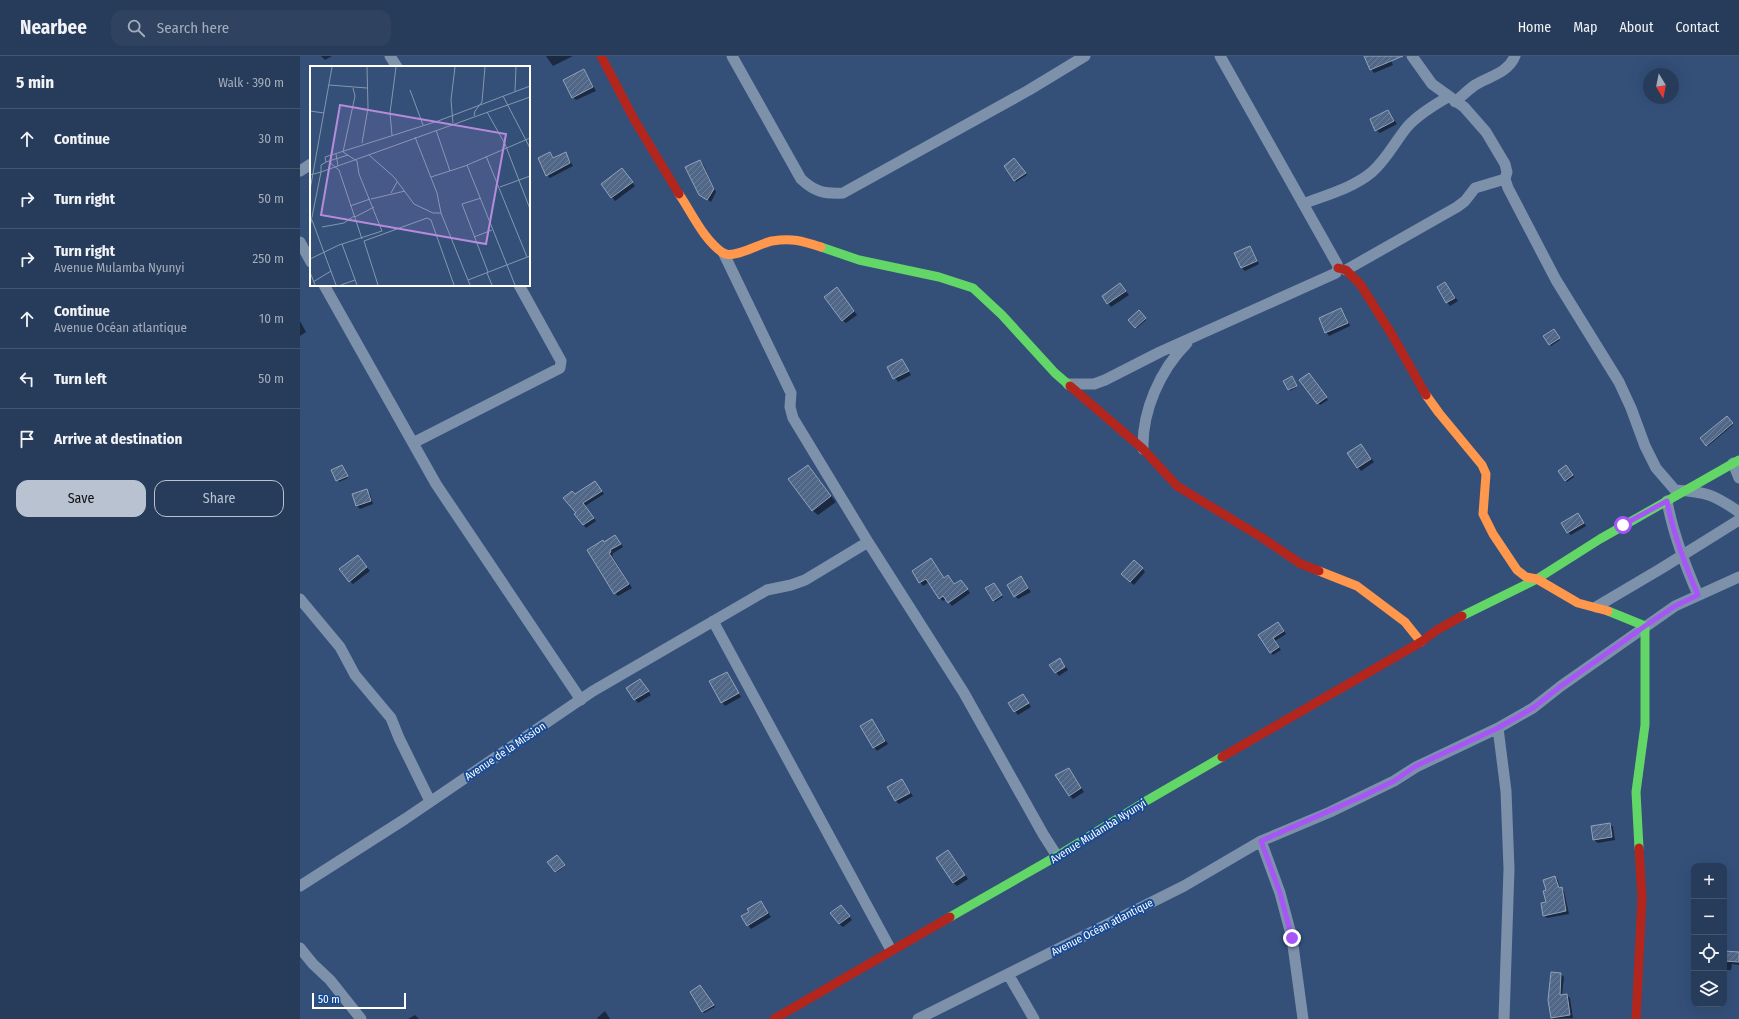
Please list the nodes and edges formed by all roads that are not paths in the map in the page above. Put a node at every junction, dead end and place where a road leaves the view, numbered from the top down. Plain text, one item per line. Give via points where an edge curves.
1 (390, 56) edge
2 (601, 56) edge
3 (732, 56) edge
4 (1085, 56) edge
5 (1220, 56) edge
6 (1412, 56) edge
7 (1516, 56) edge
8 (396, 66) edge
9 (1452, 99) junction
10 (310, 165) edge
11 (300, 171) edge
12 (1505, 179) junction
13 (1303, 204) junction
14 (300, 242) edge
15 (724, 254) junction
16 (310, 260) edge
17 (1342, 269) junction
18 (325, 286) edge
19 (520, 286) edge
20 (1190, 340) junction
21 (1068, 384) junction
22 (413, 443) junction
23 (1143, 448) junction
24 (1736, 461) edge
25 (1739, 478) edge
26 (1686, 491) junction
27 (1667, 501) junction
28 (1739, 512) edge
29 (1739, 520) edge
30 (868, 542) junction
31 (1682, 555) junction
32 (1739, 577) edge
33 (1537, 579) junction
34 (1698, 595) junction
35 (300, 599) edge
36 (1596, 607) junction
37 (713, 621) junction
38 (1645, 626) junction
39 (1421, 642) junction
40 (581, 700) junction
41 (1498, 728) junction
42 (430, 802) junction
43 (1261, 841) junction
44 (1057, 856) junction
45 (300, 886) edge
46 (300, 948) edge
47 (891, 950) junction
48 (1008, 974) junction
49 (361, 1019) edge
50 (774, 1019) edge
51 (918, 1019) edge
52 (1034, 1019) edge
53 (1303, 1019) edge
54 (1504, 1019) edge
55 (1636, 1019) edge

1 - 8 street
2 - 15 street via 635,121 677,191 707,237
3 - 4 street via 801,179 812,189 843,193
5 - 13 street
6 - 9 street via 1432,84
7 - 9 street via 1512,64 1503,71
9 - 12 street via 1486,132 1505,164
9 - 13 street via 1426,110 1410,124 1373,172 1337,191
10 - 11 street
12 - 17 street via 1475,188 1457,207
12 - 26 street via 1556,280 1619,382 1656,468 1675,490
13 - 17 street
14 - 16 street
15 - 21 street via 733,255 771,240 796,239 858,260 939,277 973,288
15 - 30 street via 791,394 790,408 793,418
17 - 20 street
17 - 33 street via 1360,284 1421,387 1482,465 1486,474 1483,514 1517,570 1526,577
18 - 22 street
19 - 22 street via 561,361 560,368
20 - 21 street via 1094,384
20 - 23 street via 1179,350 1156,388 1146,414 1142,433
21 - 23 street
22 - 40 street via 436,484
23 - 39 street via 1177,486 1300,564 1357,586 1405,622
24 - 25 street
24 - 26 street, Avenue Mulamba Nyunyi
26 - 27 street, Avenue Mulamba Nyunyi
26 - 28 street via 1709,494
27 - 31 street
27 - 33 street, Avenue Mulamba Nyunyi via 1573,555
29 - 31 street
30 - 37 street, Avenue de la Mission via 805,580 767,590
30 - 44 street via 964,693
31 - 34 street
31 - 36 street
32 - 34 street
33 - 36 street via 1578,603
33 - 39 street, Avenue Mulamba Nyunyi via 1477,607
34 - 38 street via 1675,606
35 - 42 street via 340,647 355,675 391,718
36 - 38 street
37 - 40 street, Avenue de la Mission
37 - 47 street
38 - 41 street via 1533,708
38 - 55 street via 1645,725 1636,792 1642,898
39 - 44 street, Avenue Mulamba Nyunyi via 1146,801
40 - 42 street, Avenue de la Mission
41 - 43 street, Avenue Océan atlantique via 1416,766 1394,781 1361,797
41 - 54 street via 1506,791 1509,869
42 - 45 street, Avenue de la Mission
43 - 48 street, Avenue Océan atlantique via 1184,886
43 - 53 street via 1280,893 1292,938
44 - 47 street, Avenue Mulamba Nyunyi
46 - 49 street
47 - 50 street, Avenue Mulamba Nyunyi
48 - 51 street, Avenue Océan atlantique
48 - 52 street

